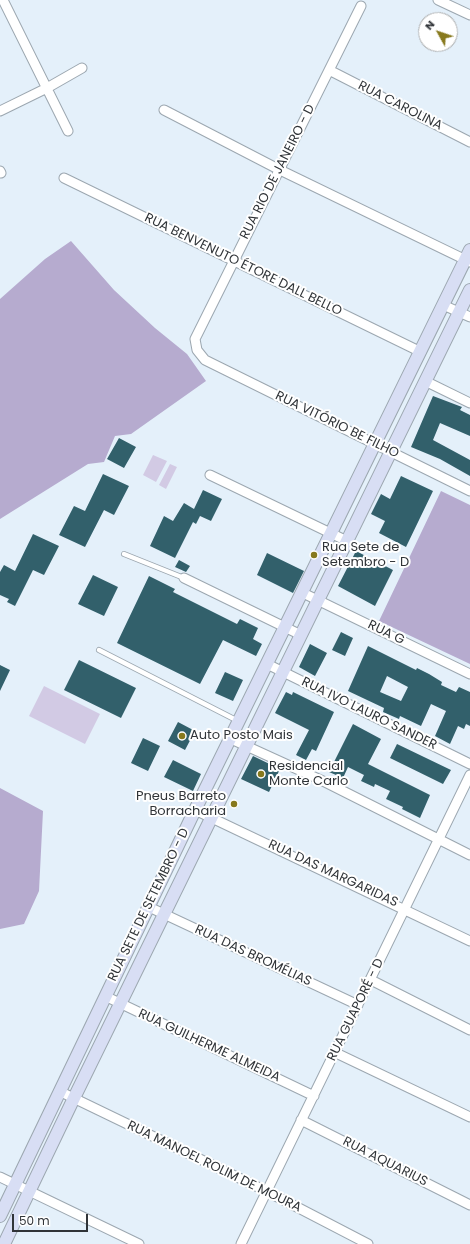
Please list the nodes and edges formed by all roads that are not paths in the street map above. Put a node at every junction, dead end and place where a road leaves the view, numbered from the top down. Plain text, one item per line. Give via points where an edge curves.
1 (3, 0) edge
2 (438, 0) edge
3 (361, 6) dead end
4 (470, 15) edge
5 (82, 68) dead end
6 (329, 70) junction
7 (47, 88) junction
8 (164, 110) dead end
9 (0, 111) edge
10 (68, 131) dead end
11 (470, 142) edge
12 (280, 170) junction
13 (64, 178) dead end
14 (468, 257) edge
15 (234, 260) junction
16 (470, 290) edge
17 (443, 305) junction
18 (465, 315) edge
19 (421, 352) junction
20 (205, 360) joint
21 (425, 381) junction
22 (470, 403) edge
23 (375, 445) junction
24 (392, 452) junction
25 (210, 475) dead end
26 (470, 491) edge
27 (344, 507) junction
28 (361, 513) junction
29 (331, 534) junction
30 (347, 541) junction
31 (124, 554) dead end
32 (184, 578) joint
33 (303, 593) junction
34 (318, 600) junction
35 (285, 627) junction
36 (301, 636) junction
37 (99, 650) dead end
38 (267, 664) junction
39 (284, 672) junction
40 (470, 674) edge
41 (239, 721) junction
42 (231, 739) junction
43 (247, 746) junction
44 (470, 764) edge
45 (470, 775) edge
46 (196, 810) junction
47 (211, 817) junction
48 (439, 840) junction
49 (470, 855) edge
50 (149, 907) junction
51 (406, 908) junction
52 (165, 915) junction
53 (470, 941) edge
54 (371, 980) junction
55 (105, 996) junction
56 (121, 1004) junction
57 (358, 1004) junction
58 (470, 1030) edge
59 (334, 1052) junction
60 (59, 1091) junction
61 (314, 1096) junction
62 (74, 1098) junction
63 (470, 1117) edge
64 (301, 1120) junction
65 (0, 1177) edge
66 (16, 1184) junction
67 (30, 1191) junction
68 (266, 1191) junction
69 (470, 1205) edge
70 (0, 1216) edge
71 (4, 1244) edge
72 (139, 1244) edge
73 (241, 1244) edge
74 (368, 1244) edge

1 - 7 street
2 - 4 street
3 - 6 street, RUA RIO DE JANEIRO - D
5 - 7 street
6 - 11 street, RUA CAROLINA
6 - 12 street, RUA RIO DE JANEIRO - D
7 - 9 street
7 - 10 street
8 - 12 street
12 - 14 street
12 - 15 street, RUA RIO DE JANEIRO - D
13 - 15 street, RUA BENVENUTO ÉTORE DALL BELLO
14 - 17 street, RUA SETE DE SETEMBRO - D
15 - 19 street, RUA BENVENUTO ÉTORE DALL BELLO
15 - 20 street, RUA RIO DE JANEIRO - D via 195,339 197,350
16 - 18 street, RUA SETE DE SETEMBRO - D
17 - 18 street
17 - 19 street, RUA SETE DE SETEMBRO - D
18 - 21 street, RUA SETE DE SETEMBRO - D
19 - 23 street, RUA SETE DE SETEMBRO - D
20 - 23 street, RUA VITÓRIO BE FILHO
21 - 22 street
21 - 24 street, RUA SETE DE SETEMBRO - D
23 - 24 street, RUA VITÓRIO BE FILHO
23 - 27 street, RUA SETE DE SETEMBRO - D
24 - 26 street, RUA VITÓRIO BE FILHO
24 - 28 street, RUA SETE DE SETEMBRO - D
25 - 29 street
27 - 28 street
27 - 29 street, RUA SETE DE SETEMBRO - D
28 - 30 street, RUA SETE DE SETEMBRO - D
29 - 30 street
29 - 33 street, RUA SETE DE SETEMBRO - D
30 - 34 street, RUA SETE DE SETEMBRO - D
31 - 32 lane
32 - 35 street
33 - 34 street, RUA G
33 - 35 street, RUA SETE DE SETEMBRO - D
34 - 36 street, RUA SETE DE SETEMBRO - D
34 - 40 street, RUA G
35 - 36 street
35 - 38 street, RUA SETE DE SETEMBRO - D
36 - 39 street, RUA SETE DE SETEMBRO - D
37 - 41 lane
38 - 39 street, RUA IVO LAURO SANDER
38 - 41 street, RUA SETE DE SETEMBRO - D
39 - 43 street, RUA SETE DE SETEMBRO - D
39 - 44 street, RUA IVO LAURO SANDER
41 - 42 street, RUA SETE DE SETEMBRO - D
42 - 43 street
42 - 46 street, RUA SETE DE SETEMBRO - D
43 - 47 street, RUA SETE DE SETEMBRO - D
43 - 48 street
45 - 48 street, RUA GUAPORÉ - D
46 - 47 street, RUA DAS MARGARIDAS
46 - 50 street, RUA SETE DE SETEMBRO - D
47 - 51 street, RUA DAS MARGARIDAS
47 - 52 street, RUA SETE DE SETEMBRO - D
48 - 49 street
48 - 51 street, RUA GUAPORÉ - D
50 - 52 street, RUA DAS BROMÉLIAS
50 - 55 street, RUA SETE DE SETEMBRO - D
51 - 53 street, RUA DAS MARGARIDAS
51 - 54 street, RUA GUAPORÉ - D
52 - 56 street, RUA SETE DE SETEMBRO - D
52 - 57 street, RUA DAS BROMÉLIAS
54 - 57 street, RUA GUAPORÉ - D
54 - 58 street
55 - 56 street, RUA GUILHERME ALMEIDA
55 - 60 street, RUA SETE DE SETEMBRO - D
56 - 61 street, RUA GUILHERME ALMEIDA
56 - 62 street, RUA SETE DE SETEMBRO - D
57 - 59 street, RUA GUAPORÉ - D
59 - 61 street, RUA GUAPORÉ - D
59 - 63 street
60 - 62 street, RUA MANOEL ROLIM DE MOURA
60 - 66 street, RUA SETE DE SETEMBRO - D
61 - 64 street, RUA GUAPORÉ - D
62 - 67 street, RUA SETE DE SETEMBRO - D
62 - 68 street, RUA MANOEL ROLIM DE MOURA
64 - 68 street, RUA GUAPORÉ - D
64 - 69 street, RUA AQUARIUS
65 - 66 street
66 - 67 street
66 - 70 street, RUA SETE DE SETEMBRO - D
67 - 71 street, RUA SETE DE SETEMBRO - D
67 - 72 street
68 - 73 street, RUA GUAPORÉ - D
68 - 74 street, RUA MANOEL ROLIM DE MOURA

